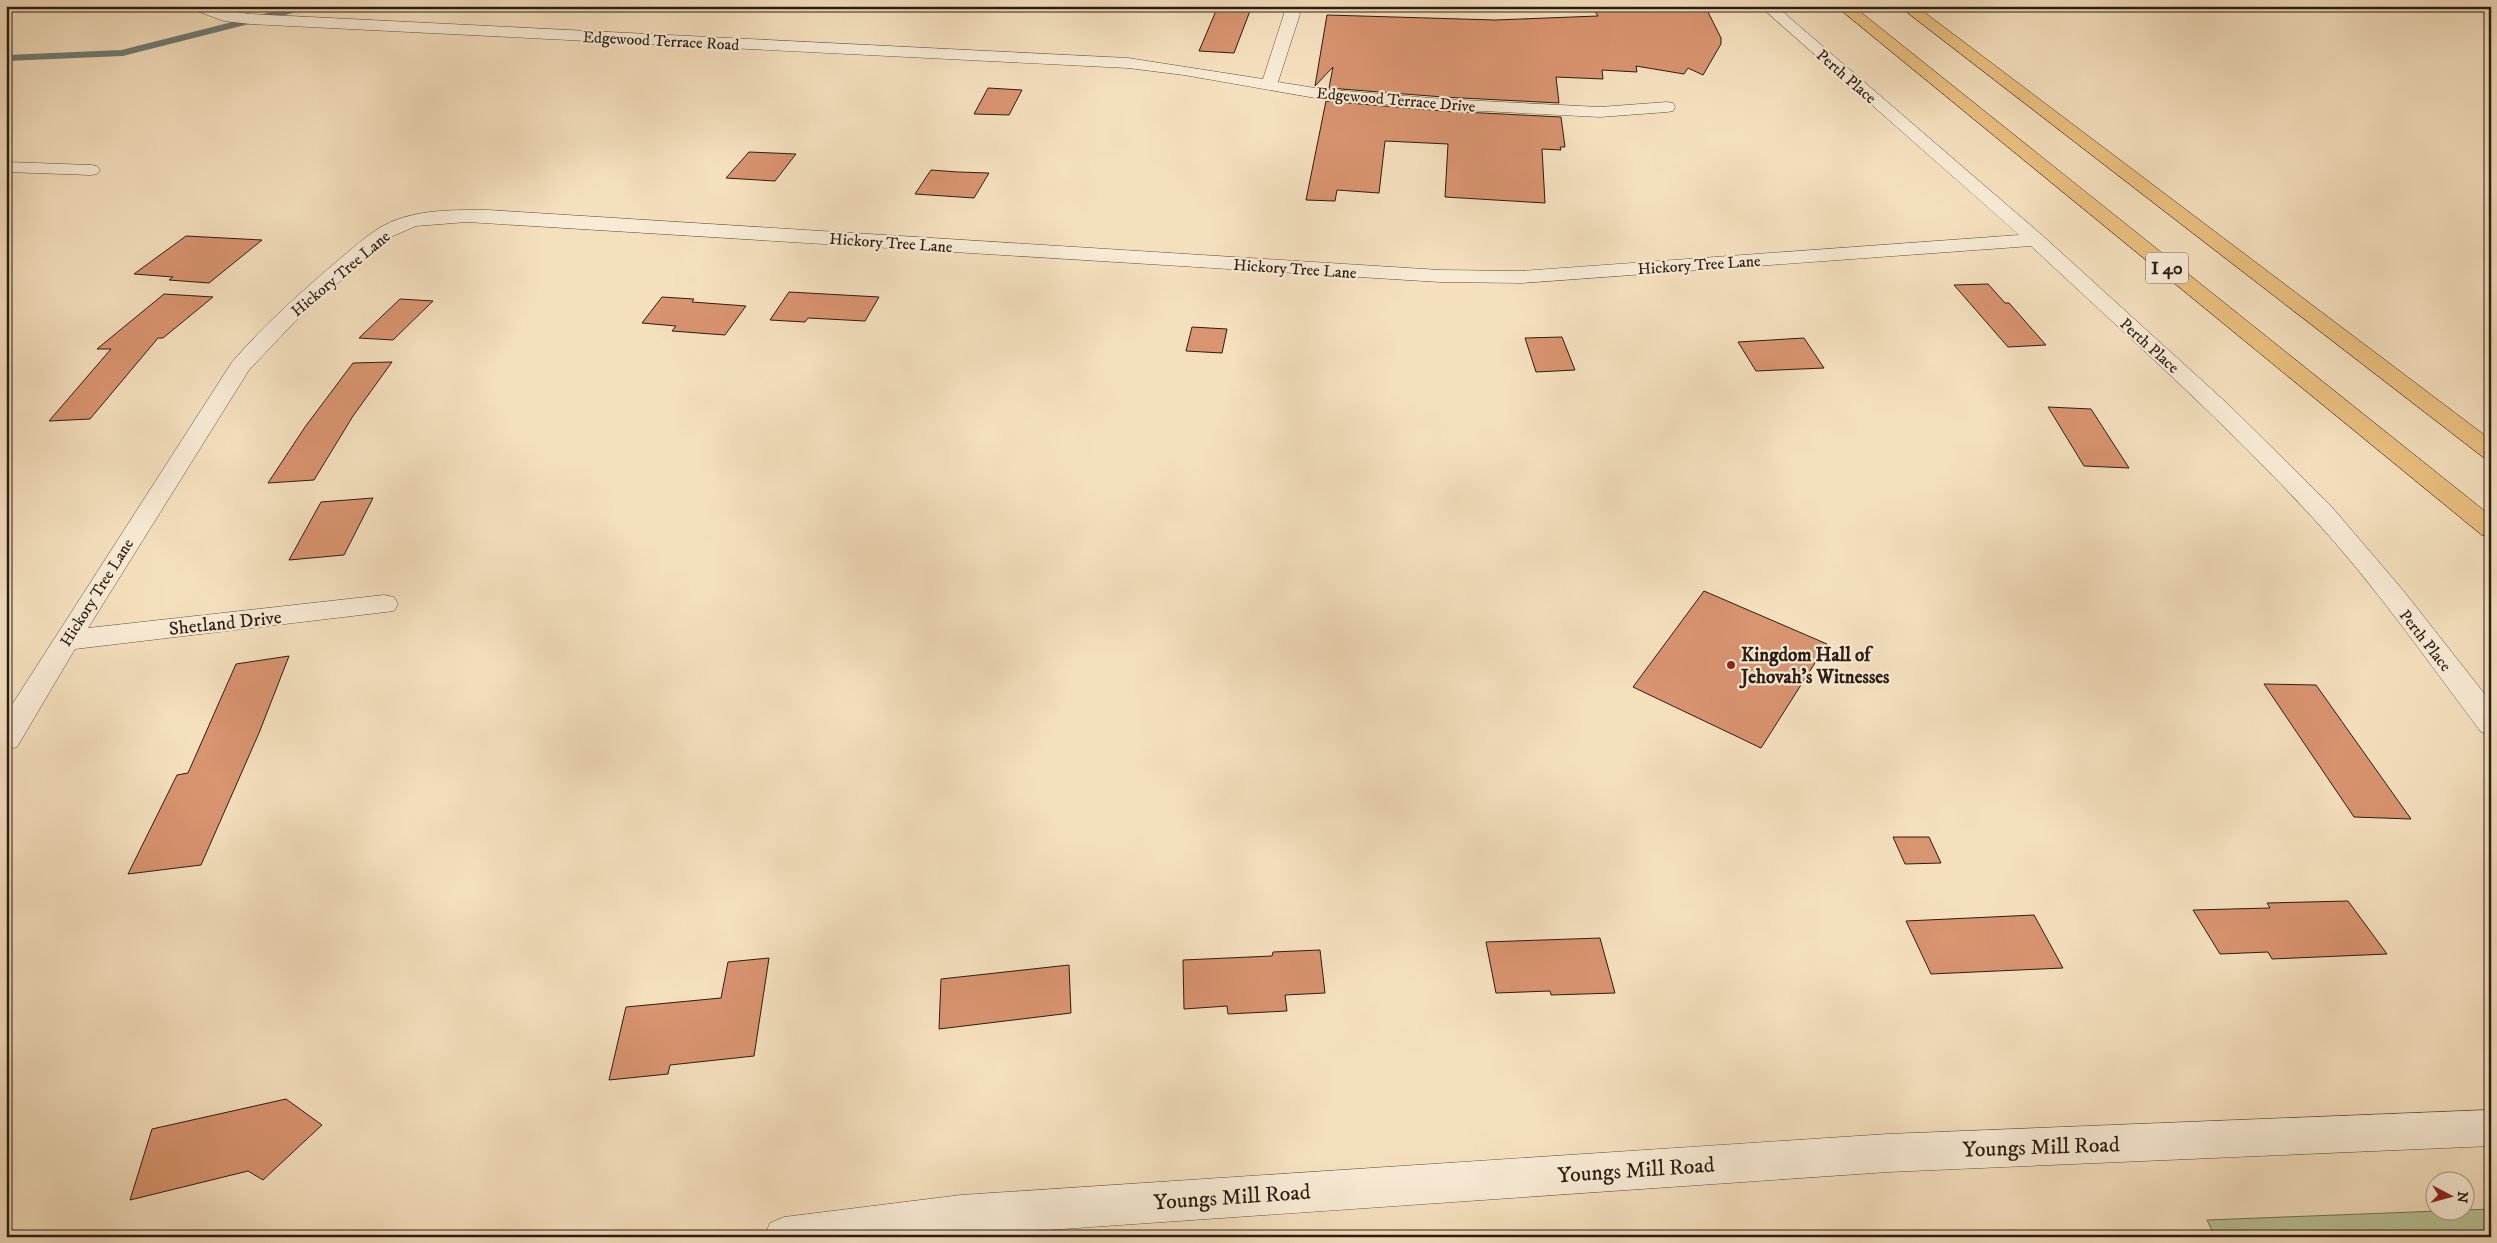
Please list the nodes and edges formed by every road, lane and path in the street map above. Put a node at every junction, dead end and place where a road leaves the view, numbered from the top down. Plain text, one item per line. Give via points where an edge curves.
1 (196, 6) edge
2 (1291, 6) edge
3 (1444, 6) edge
4 (1518, 6) edge
5 (1767, 6) edge
6 (1843, 6) edge
7 (1906, 6) edge
8 (1128, 63) joint
9 (1268, 85) junction
10 (1667, 107) dead end
11 (6, 166) edge
12 (91, 170) dead end
13 (2036, 240) junction
14 (2491, 452) edge
15 (2491, 529) edge
16 (384, 604) dead end
17 (66, 640) junction
18 (2491, 724) edge
19 (6, 739) edge
20 (2491, 1128) edge
21 (784, 1237) edge

1 - 8 street, Edgewood Terrace Road via 224,16 250,20
2 - 9 street via 1292,14
3 - 4 street
5 - 13 street, Perth Place
6 - 15 highway, I 40
7 - 14 highway, I 40
8 - 9 street, Edgewood Terrace Drive
9 - 10 street, Edgewood Terrace Drive via 1321,94 1442,104 1600,112
11 - 12 street
13 - 17 street, Hickory Tree Lane via 1522,277 1366,273 488,216 450,216 405,223 378,237 322,284 240,366
13 - 18 street, Perth Place via 2222,410 2322,512 2392,595
16 - 17 street, Shetland Drive
17 - 19 street, Hickory Tree Lane
20 - 21 street, Youngs Mill Road via 1868,1154 961,1215

